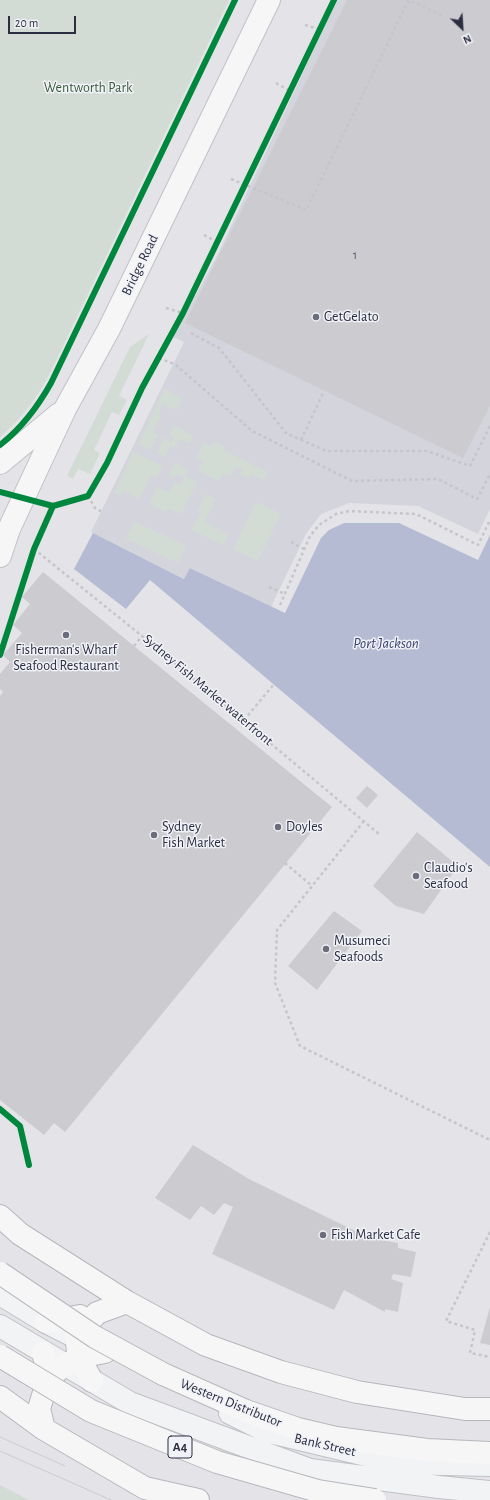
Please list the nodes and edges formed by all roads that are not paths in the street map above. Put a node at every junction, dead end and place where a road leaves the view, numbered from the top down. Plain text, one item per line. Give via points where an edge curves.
1 (269, 0) edge
2 (64, 409) junction
3 (0, 463) edge
4 (4, 527) edge
5 (0, 556) edge
6 (0, 1216) edge
7 (0, 1273) edge
8 (0, 1294) edge
9 (127, 1302) junction
10 (97, 1313) junction
11 (46, 1322) junction
12 (0, 1326) edge
13 (105, 1352) joint
14 (43, 1353) joint
15 (0, 1356) edge
16 (67, 1360) junction
17 (92, 1381) joint
18 (0, 1397) edge
19 (490, 1409) edge
20 (44, 1429) junction
21 (490, 1453) edge
22 (490, 1465) edge
23 (490, 1492) edge
24 (198, 1500) edge
25 (375, 1500) edge

1 - 2 main road, Bridge Road via 109,329
2 - 3 main road
2 - 4 main road, Bridge Road
4 - 5 main road, Bridge Road
6 - 9 main road via 20,1234
7 - 21 main road, Western Distributor, bridge via 95,1337 162,1374 246,1411 298,1430 336,1438 427,1450
8 - 11 street
9 - 10 main road
9 - 19 main road via 206,1345 281,1372 356,1392 465,1409
10 - 11 main road
10 - 16 main road
11 - 16 street
12 - 14 street
13 - 16 main road
13 - 22 street, Bank Street via 266,1431 400,1462
14 - 16 main road
15 - 25 main road, A4, bridge via 91,1411 217,1462 318,1491
16 - 17 main road
16 - 20 main road via 39,1409
17 - 23 street, Bank Street via 130,1403 310,1470
18 - 20 main road
20 - 24 main road via 145,1488

